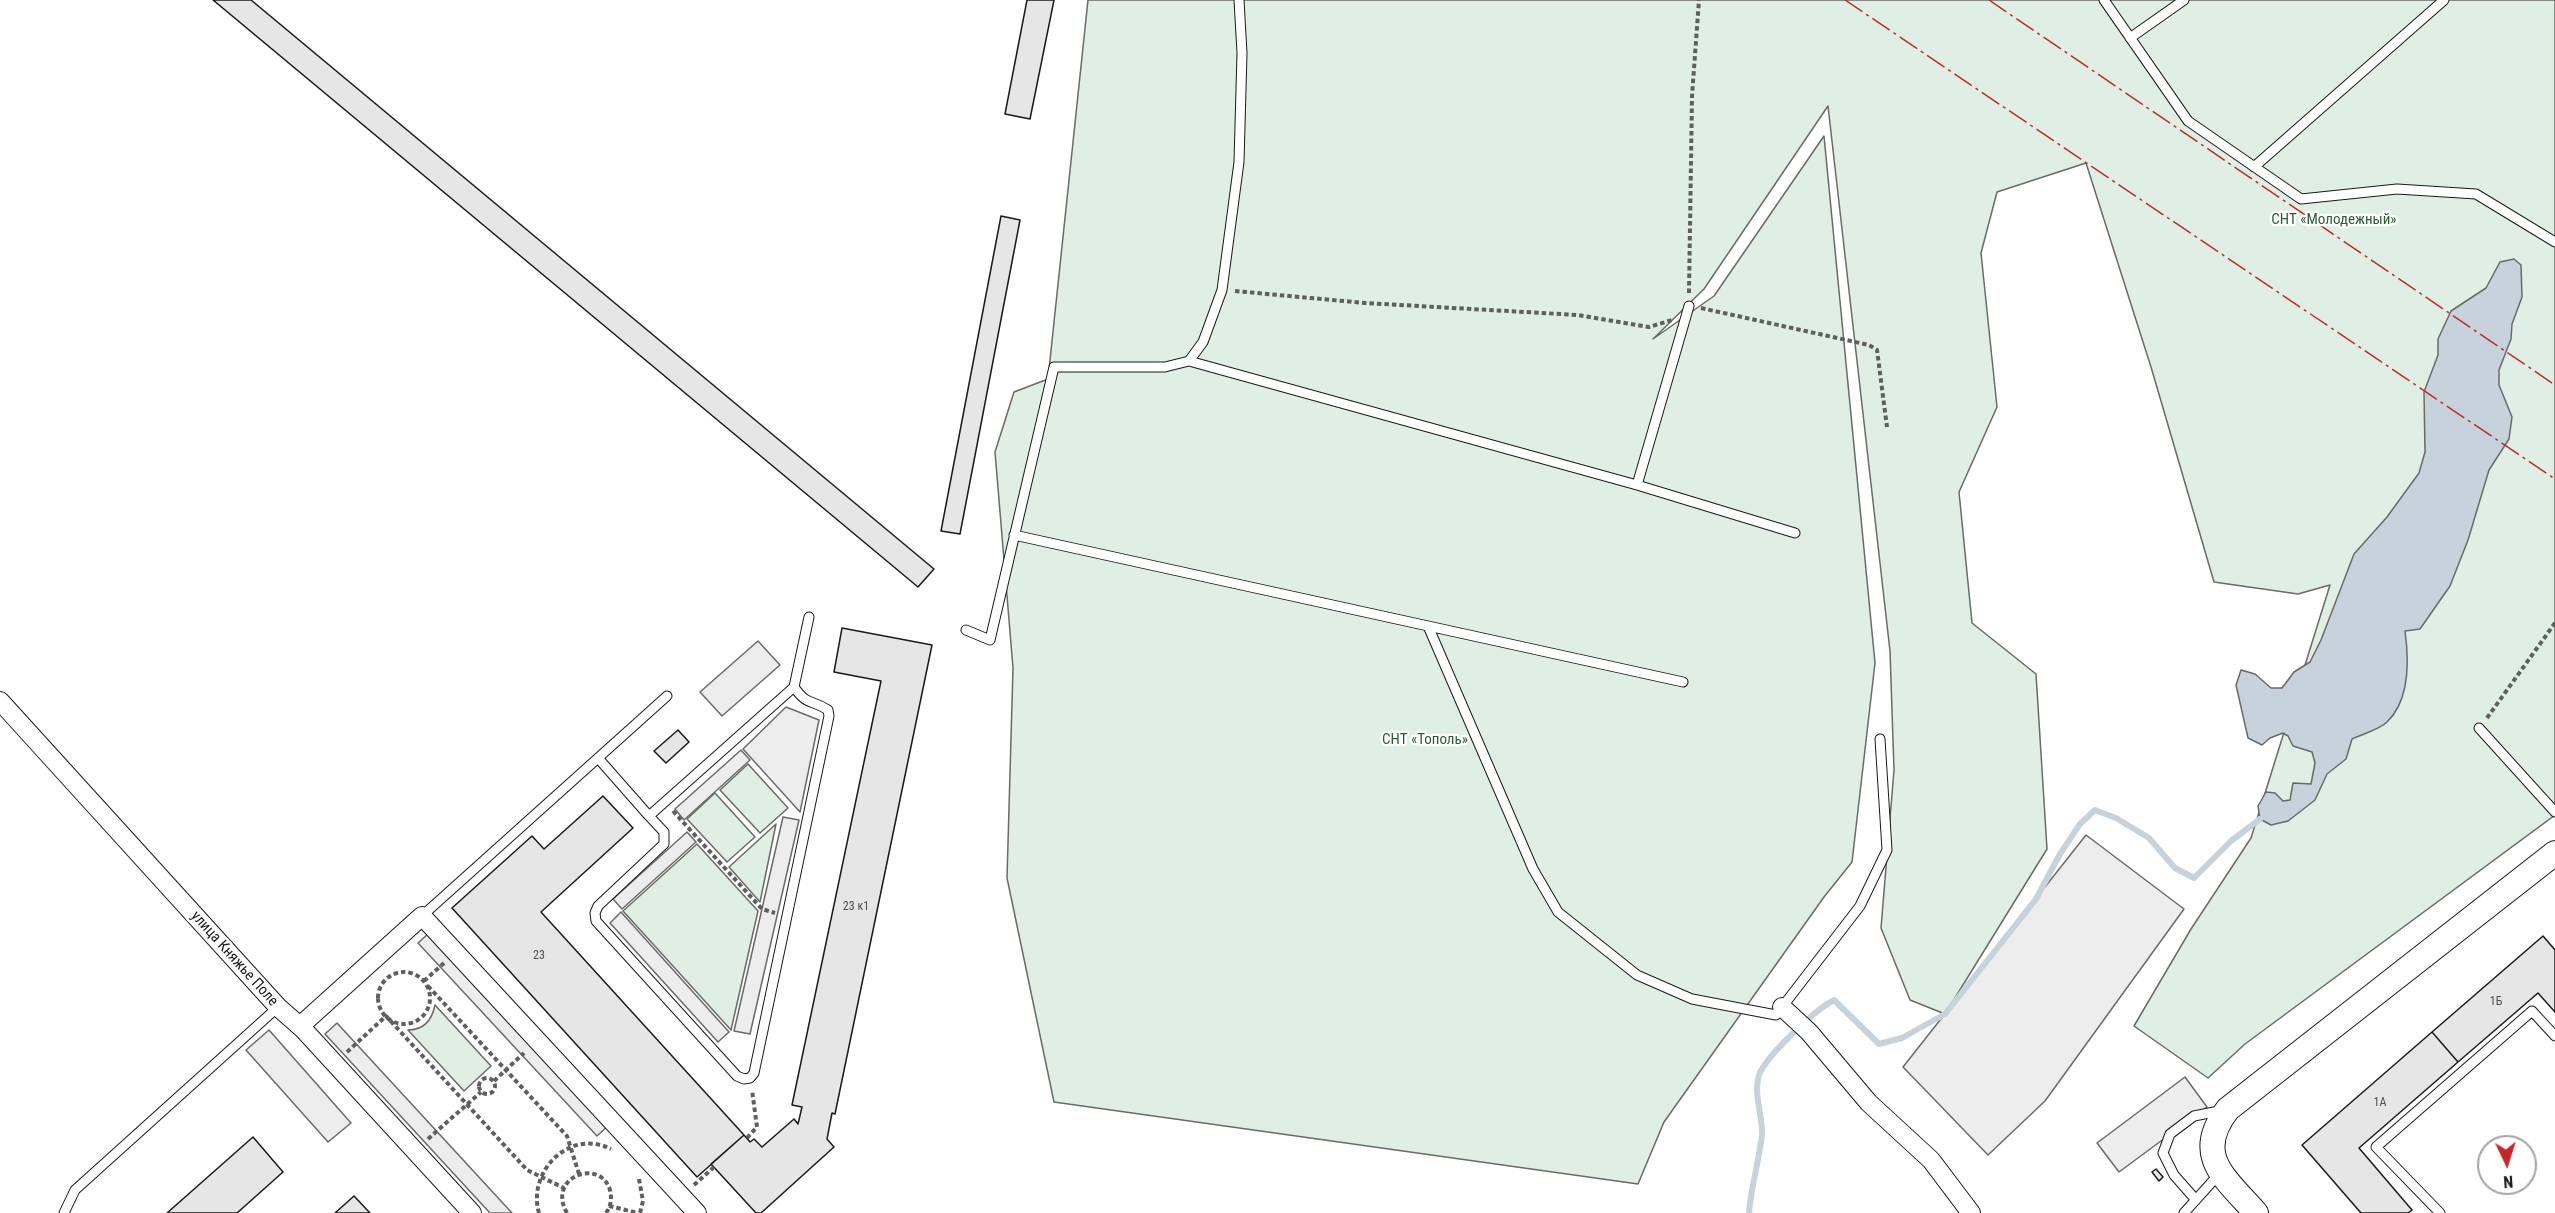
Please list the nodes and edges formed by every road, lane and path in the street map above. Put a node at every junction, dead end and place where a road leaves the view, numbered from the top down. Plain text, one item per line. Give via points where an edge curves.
1 (1239, 0) edge
2 (1699, 0) edge
3 (2104, 0) edge
4 (2184, 0) edge
5 (2444, 0) edge
6 (2130, 38) junction
7 (2254, 167) junction
8 (2555, 242) edge
9 (1222, 290) junction
10 (1689, 306) junction
11 (1189, 361) junction
12 (1887, 427) dead end
13 (1637, 485) junction
14 (1795, 533) dead end
15 (1014, 536) junction
16 (809, 617) dead end
17 (2555, 623) edge
18 (1428, 626) junction
19 (966, 630) dead end
20 (1683, 682) dead end
21 (794, 687) junction
22 (667, 696) dead end
23 (0, 701) edge
24 (2479, 728) joint
25 (1880, 739) dead end
26 (598, 758) junction
27 (665, 802) junction
28 (2555, 812) edge
29 (649, 816) junction
30 (2553, 857) edge
31 (422, 916) junction
32 (787, 917) junction
33 (456, 952) junction
34 (424, 981) junction
35 (428, 986) junction
36 (278, 1007) junction
37 (1787, 1011) junction
38 (386, 1016) junction
39 (300, 1026) junction
40 (2555, 1036) edge
41 (538, 1041) junction
42 (334, 1063) junction
43 (505, 1070) junction
44 (750, 1078) junction
45 (494, 1081) junction
46 (481, 1092) junction
47 (467, 1104) junction
48 (2228, 1109) junction
49 (747, 1138) dead end
50 (570, 1147) junction
51 (613, 1150) dead end
52 (415, 1151) junction
53 (714, 1167) dead end
54 (2220, 1173) junction
55 (579, 1174) junction
56 (637, 1175) dead end
57 (541, 1176) junction
58 (564, 1188) junction
59 (683, 1196) junction
60 (2196, 1200) junction
61 (609, 1206) junction
62 (64, 1213) edge
63 (472, 1213) edge
64 (539, 1213) edge
65 (567, 1213) edge
66 (606, 1213) edge
67 (639, 1213) edge
68 (697, 1213) edge
69 (1971, 1213) edge
70 (2184, 1213) edge
71 (2256, 1213) edge
72 (2441, 1213) edge

1 - 9 lane via 1239,162
2 - 10 path via 1692,96
3 - 6 lane
4 - 6 lane
5 - 7 lane
6 - 7 lane via 2188,121
7 - 8 lane via 2301,200 2397,189 2476,194
9 - 10 path via 1578,315 1649,327 1674,319
9 - 11 lane via 1203,342
10 - 12 path via 1869,345 1877,351
10 - 13 lane
11 - 13 lane
11 - 15 lane via 1165,367 1054,367
13 - 14 lane
15 - 18 lane
15 - 19 lane via 990,640
16 - 21 lane
17 - 24 path
18 - 20 lane
18 - 37 lane via 1533,868 1558,912 1637,975 1692,999 1776,1015
21 - 27 lane
21 - 32 lane via 806,701 828,710 829,716
22 - 26 lane
23 - 36 street, улица Княжье Поле
24 - 28 lane
25 - 37 lane via 1887,850 1860,906
26 - 29 lane
26 - 31 lane
27 - 29 lane
27 - 32 path via 762,909
29 - 44 lane via 664,832 663,844 598,906 596,921 737,1076
30 - 48 street
31 - 33 street
31 - 39 street
32 - 44 lane
33 - 34 path
33 - 41 street
34 - 35 path
34 - 38 path via 407,972 384,981 378,997
35 - 38 path via 430,1003 421,1018 405,1024
35 - 43 path
36 - 39 street, улица Княжье Поле
36 - 62 lane via 75,1190
37 - 69 street via 1869,1103 1931,1160
38 - 42 path
38 - 47 path
39 - 42 street, улица Княжье Поле
40 - 72 lane via 2532,1011 2376,1148
41 - 43 path
41 - 59 street
42 - 52 street, улица Княжье Поле
43 - 45 path
43 - 50 path via 567,1136
44 - 49 path via 758,1122
45 - 46 path via 493,1093
45 - 46 path via 482,1080
46 - 47 path
47 - 52 path
47 - 57 path via 527,1170
48 - 54 street via 2216,1125 2212,1144
48 - 60 lane via 2194,1116 2170,1134 2163,1153 2174,1175
50 - 51 path via 587,1143
50 - 55 path
50 - 57 path via 554,1157
52 - 63 street, улица Княжье Поле
53 - 59 path
54 - 60 lane
54 - 71 street
55 - 58 path
55 - 61 path via 595,1174 602,1179 611,1193
56 - 67 path via 643,1201
57 - 58 path
57 - 64 path via 536,1204
58 - 65 path via 561,1199
59 - 68 street
60 - 70 lane
61 - 66 path
61 - 67 path

